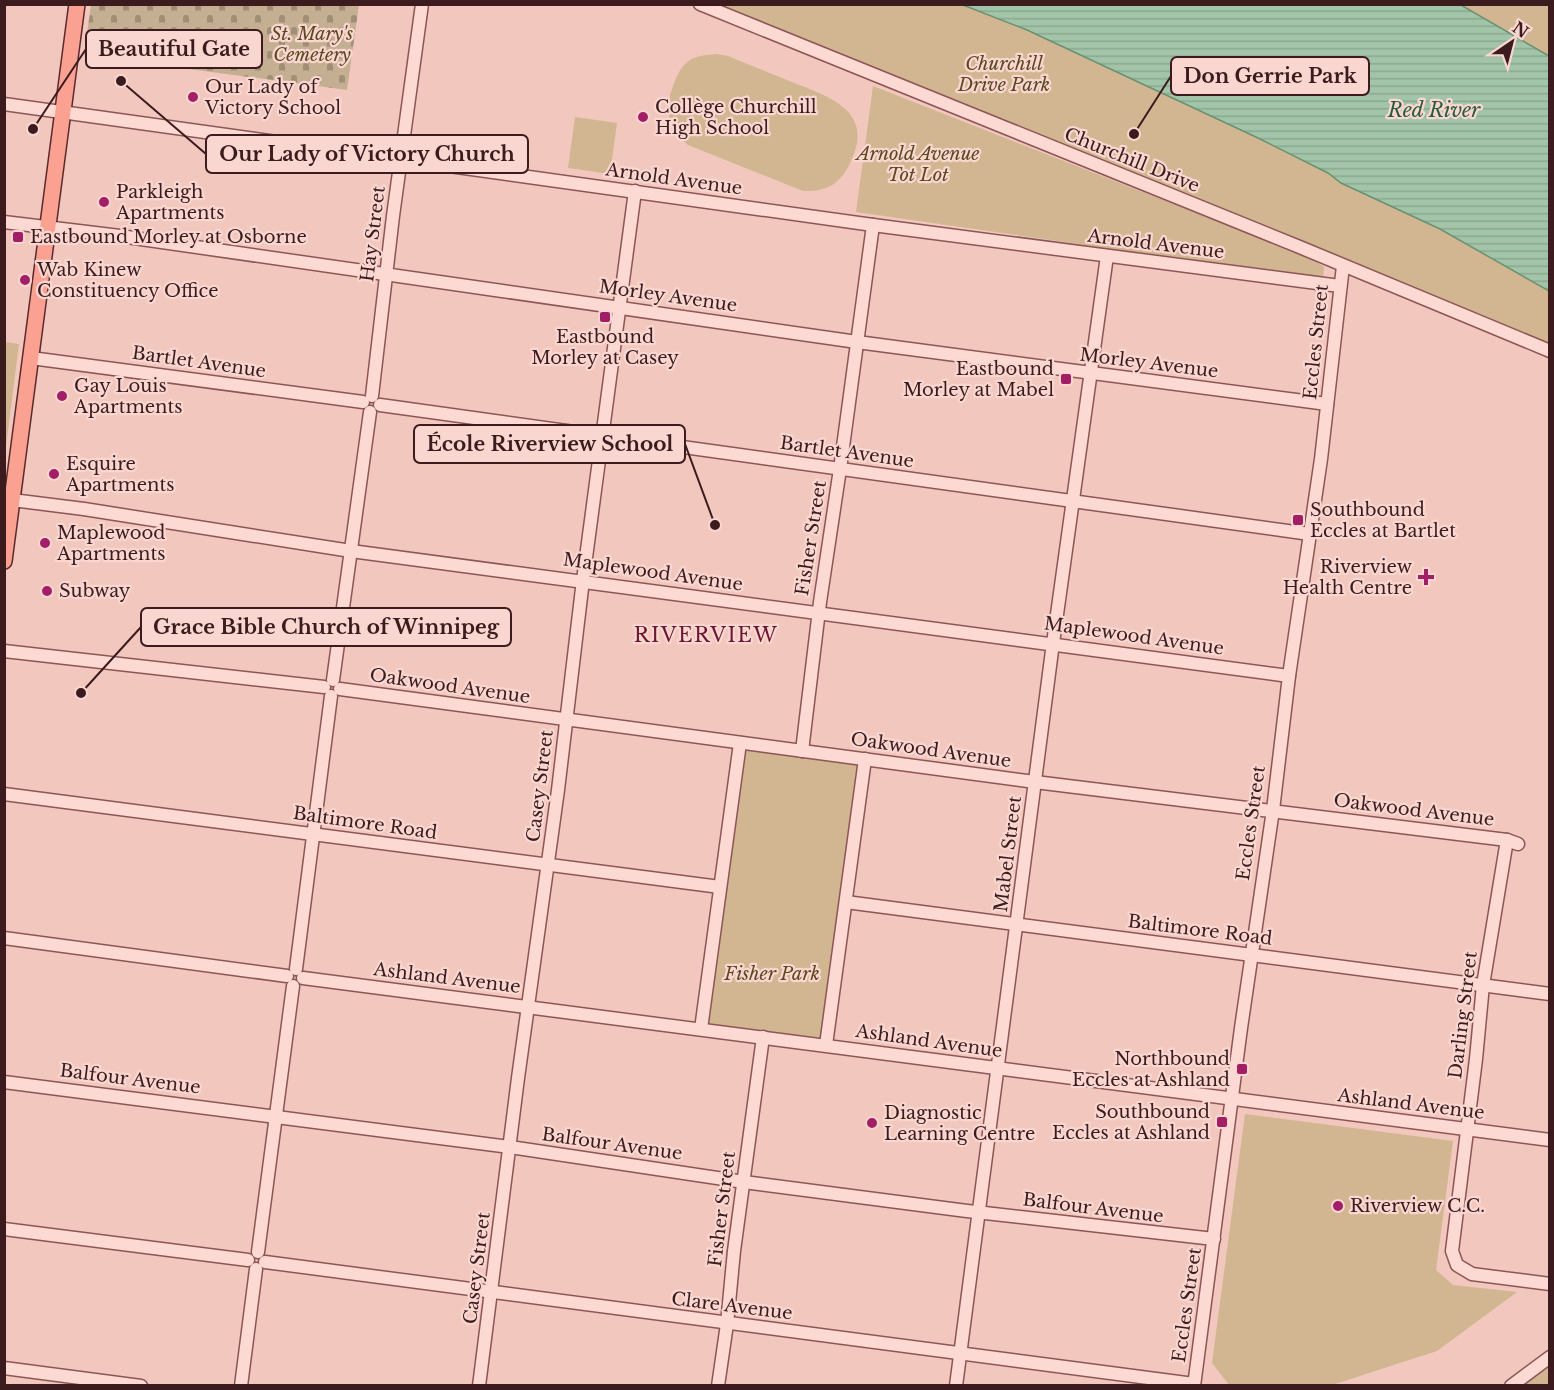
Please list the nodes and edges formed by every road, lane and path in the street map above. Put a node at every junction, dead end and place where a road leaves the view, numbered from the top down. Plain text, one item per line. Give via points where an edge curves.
1 (77, 4) edge
2 (422, 4) edge
3 (700, 4) edge
4 (4, 104) edge
5 (63, 113) junction
6 (400, 159) junction
7 (635, 191) junction
8 (4, 222) edge
9 (873, 225) junction
10 (48, 227) junction
11 (1107, 256) junction
12 (1343, 266) junction
13 (386, 276) junction
14 (1340, 285) junction
15 (620, 307) junction
16 (857, 342) junction
17 (1550, 351) edge
18 (31, 358) junction
19 (1091, 374) junction
20 (371, 404) junction
21 (1327, 404) junction
22 (603, 436) junction
23 (840, 469) junction
24 (12, 500) junction
25 (1074, 502) junction
26 (7, 517) edge
27 (1310, 534) junction
28 (351, 551) junction
29 (4, 561) edge
30 (583, 580) junction
31 (818, 612) junction
32 (1053, 643) junction
33 (4, 651) edge
34 (1289, 676) junction
35 (332, 688) junction
36 (566, 719) junction
37 (740, 743) junction
38 (802, 751) junction
39 (865, 759) junction
40 (1035, 782) junction
41 (4, 794) edge
42 (1273, 810) junction
43 (314, 834) junction
44 (1512, 842) joint
45 (548, 865) junction
46 (720, 887) junction
47 (846, 902) junction
48 (1017, 924) junction
49 (4, 938) edge
50 (1251, 955) junction
51 (295, 977) junction
52 (1483, 986) junction
53 (1550, 994) edge
54 (528, 1007) junction
55 (701, 1029) junction
56 (763, 1037) junction
57 (826, 1045) junction
58 (998, 1068) junction
59 (4, 1082) edge
60 (1233, 1099) junction
61 (276, 1115) junction
62 (1467, 1129) junction
63 (1550, 1140) edge
64 (510, 1147) junction
65 (744, 1182) junction
66 (980, 1213) junction
67 (4, 1229) edge
68 (1214, 1239) junction
69 (257, 1261) junction
70 (1550, 1284) edge
71 (491, 1293) junction
72 (727, 1324) junction
73 (961, 1353) junction
74 (1550, 1357) edge
75 (4, 1368) edge
76 (1194, 1385) edge
77 (141, 1386) edge
78 (241, 1386) edge
79 (480, 1386) edge
80 (718, 1386) edge
81 (956, 1386) edge
82 (1511, 1386) edge

1 - 5 main road
2 - 6 street, Hay Street
3 - 12 street, Churchill Drive
4 - 5 street, Arnold Avenue
5 - 6 street, Arnold Avenue
5 - 10 main road
6 - 7 street, Arnold Avenue
6 - 13 street, Hay Street
7 - 9 street, Arnold Avenue
7 - 15 street, Casey Street
8 - 10 street, Morley Avenue
9 - 11 street, Arnold Avenue
9 - 16 street, Fisher Street
10 - 13 street, Morley Avenue
10 - 18 main road
11 - 14 street, Arnold Avenue
11 - 19 street, Mabel Street
12 - 14 street, Eccles Street
12 - 17 street, Churchill Drive
13 - 15 street, Morley Avenue
13 - 20 street, Hay Street
14 - 21 street, Eccles Street
15 - 16 street, Morley Avenue
15 - 22 street, Casey Street
16 - 19 street, Morley Avenue
16 - 23 street, Fisher Street
18 - 20 street, Bartlet Avenue
18 - 24 main road
19 - 21 street, Morley Avenue
19 - 25 street, Mabel Street
20 - 22 street, Bartlet Avenue
20 - 28 street, Hay Street
21 - 27 street, Eccles Street
22 - 23 street, Bartlet Avenue
22 - 30 street, Casey Street
23 - 25 street, Bartlet Avenue
23 - 31 street, Fisher Street
24 - 26 main road
24 - 28 street, Maplewood Avenue
25 - 27 street, Bartlet Avenue
25 - 32 street, Mabel Street
26 - 29 main road
27 - 34 street, Eccles Street
28 - 30 street, Maplewood Avenue
28 - 35 street, Hay Street
30 - 31 street, Maplewood Avenue
30 - 36 street, Casey Street
31 - 32 street, Maplewood Avenue
31 - 38 street, Fisher Street
32 - 34 street, Maplewood Avenue
32 - 40 street, Mabel Street
33 - 35 street, Oakwood Avenue
34 - 42 street, Eccles Street
35 - 36 street, Oakwood Avenue
35 - 43 street, Hay Street
36 - 37 street, Oakwood Avenue
36 - 45 street, Casey Street
37 - 38 street, Oakwood Avenue
37 - 46 street
38 - 39 street, Oakwood Avenue
39 - 40 street, Oakwood Avenue
39 - 47 street
40 - 42 street, Oakwood Avenue
40 - 48 street, Mabel Street
41 - 43 street, Baltimore Road
42 - 44 street, Oakwood Avenue
42 - 50 street, Eccles Street
43 - 45 street, Baltimore Road
43 - 51 street, Hay Street
44 - 52 street, Darling Street
45 - 46 street, Baltimore Road
45 - 54 street, Casey Street
46 - 55 street
47 - 48 street, Baltimore Road
47 - 57 street
48 - 50 street, Baltimore Road
48 - 58 street, Mabel Street
49 - 51 street, Ashland Avenue
50 - 52 street, Baltimore Road
50 - 60 street, Eccles Street
51 - 54 street, Ashland Avenue
51 - 61 street, Hay Street
52 - 53 street, Baltimore Road
52 - 62 street, Darling Street
54 - 55 street, Ashland Avenue
54 - 64 street, Casey Street
55 - 56 street, Ashland Avenue
56 - 57 street, Ashland Avenue
56 - 65 street, Fisher Street
57 - 58 street, Ashland Avenue
58 - 60 street, Ashland Avenue
58 - 66 street, Mabel Street
59 - 61 street, Balfour Avenue
60 - 62 street, Ashland Avenue
60 - 68 street, Eccles Street
61 - 64 street, Balfour Avenue
61 - 69 street, Hay Street
62 - 63 street, Ashland Avenue
62 - 70 street, Darling Street via 1452,1251 1457,1265 1472,1274
64 - 65 street, Balfour Avenue
64 - 71 street, Casey Street
65 - 66 street, Balfour Avenue
65 - 72 street, Fisher Street
66 - 68 street, Balfour Avenue
66 - 73 street, Mabel Street
67 - 69 street, Clare Avenue
68 - 76 street, Eccles Street
69 - 71 street, Clare Avenue
69 - 78 street, Hay Street
71 - 72 street, Clare Avenue
71 - 79 street, Casey Street
72 - 73 street, Clare Avenue
72 - 80 street, Fisher Street
73 - 76 street, Clare Avenue
73 - 81 street, Mabel Street
74 - 82 street
75 - 77 street

